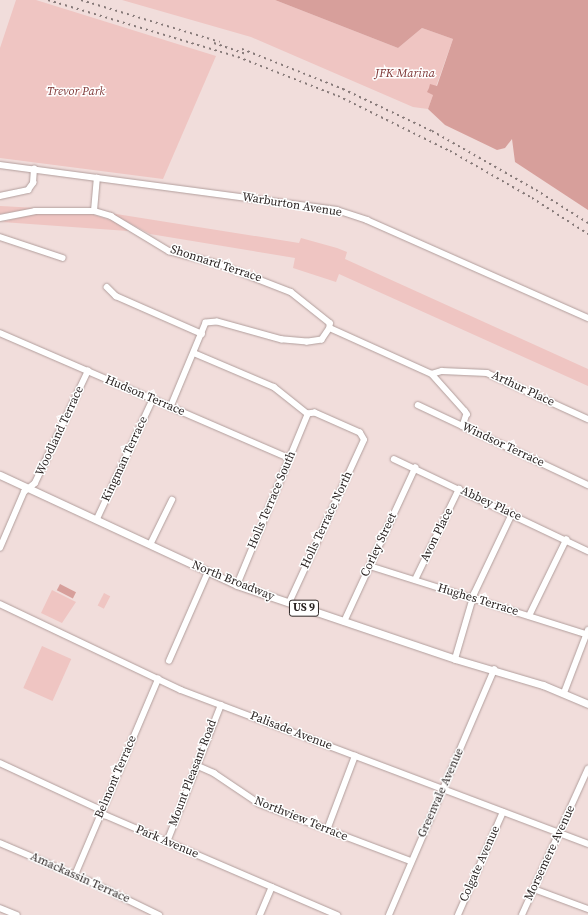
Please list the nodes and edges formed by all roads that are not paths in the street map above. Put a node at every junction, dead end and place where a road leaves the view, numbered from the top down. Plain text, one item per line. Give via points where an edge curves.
1 (0, 165) edge
2 (34, 169) junction
3 (97, 178) junction
4 (0, 196) edge
5 (94, 211) junction
6 (0, 218) edge
7 (0, 237) edge
8 (63, 258) dead end
9 (107, 287) dead end
10 (588, 318) edge
11 (330, 328) junction
12 (0, 334) edge
13 (202, 334) junction
14 (194, 353) junction
15 (88, 371) junction
16 (432, 374) junction
17 (153, 399) junction
18 (418, 405) dead end
19 (171, 407) junction
20 (308, 414) junction
21 (588, 419) edge
22 (463, 426) junction
23 (289, 458) junction
24 (394, 459) dead end
25 (415, 468) junction
26 (0, 475) edge
27 (588, 485) edge
28 (29, 488) junction
29 (459, 489) junction
30 (172, 500) dead end
31 (512, 514) junction
32 (97, 519) junction
33 (566, 540) junction
34 (150, 545) junction
35 (0, 548) edge
36 (588, 551) edge
37 (370, 566) junction
38 (208, 572) junction
39 (415, 580) junction
40 (237, 585) junction
41 (473, 599) junction
42 (289, 603) junction
43 (0, 604) edge
44 (529, 616) junction
45 (344, 622) junction
46 (587, 632) edge
47 (454, 659) junction
48 (169, 661) dead end
49 (494, 670) junction
50 (158, 679) junction
51 (564, 693) junction
52 (588, 704) edge
53 (221, 705) junction
54 (355, 756) junction
55 (0, 763) edge
56 (196, 766) junction
57 (588, 769) edge
58 (441, 789) junction
59 (101, 811) junction
60 (503, 812) junction
61 (327, 830) junction
62 (559, 833) junction
63 (167, 842) junction
64 (0, 843) edge
65 (588, 844) edge
66 (411, 861) junction
67 (75, 875) junction
68 (272, 887) junction
69 (534, 888) junction
70 (0, 908) edge
71 (588, 909) edge
72 (325, 913) edge
73 (17, 915) edge
74 (159, 915) edge
75 (260, 915) edge
76 (337, 915) edge
77 (389, 915) edge
78 (458, 915) edge
79 (522, 915) edge

1 - 2 street, Warburton Avenue
2 - 3 street, Warburton Avenue
2 - 4 street via 33,183 28,190
3 - 5 street
3 - 10 street, Warburton Avenue via 347,213
5 - 6 street, Shonnard Terrace via 35,211
5 - 11 street, Shonnard Terrace via 118,219 169,251 219,264 292,292 322,315
7 - 8 street
9 - 13 street via 116,296
11 - 13 street via 326,336 317,341 282,340 216,322 206,323
11 - 16 street
12 - 15 street, Hudson Terrace
13 - 14 street
14 - 19 street
14 - 20 street via 274,387
15 - 17 street, Hudson Terrace
15 - 28 street, Woodland Terrace via 35,483
16 - 21 street, Arthur Place via 442,371 487,372
16 - 22 street via 467,414
17 - 19 street, Hudson Terrace
17 - 32 street, Kingman Terrace
18 - 22 street, Windsor Terrace
19 - 23 street, Hudson Terrace
20 - 23 street, Holls Terrace South
20 - 42 street, Holls Terrace North via 315,413 363,436 362,446
22 - 27 street, Windsor Terrace
23 - 40 street, Holls Terrace South
24 - 25 street, Abbey Place
25 - 29 street, Abbey Place
25 - 37 street, Corley Street
26 - 28 main road, North Broadway / US 9
28 - 32 main road, North Broadway / US 9
28 - 35 street, Woodland Terrace via 24,492
29 - 31 street, Abbey Place
29 - 39 street, Avon Place
30 - 34 street
31 - 33 street, Abbey Place
31 - 41 street
32 - 34 main road, North Broadway / US 9
33 - 36 street, Abbey Place
33 - 44 street
34 - 38 main road, North Broadway / US 9
37 - 39 street, Hughes Terrace
37 - 45 street, Corley Street
38 - 40 main road, North Broadway / US 9
38 - 48 street
39 - 41 street, Hughes Terrace
40 - 42 main road, North Broadway / US 9
41 - 44 street, Hughes Terrace
41 - 47 street
42 - 45 main road, North Broadway / US 9
43 - 50 street, Palisade Avenue
44 - 46 street, Hughes Terrace
45 - 47 main road, North Broadway / US 9
46 - 51 street
47 - 49 main road, North Broadway / US 9
49 - 51 main road, North Broadway / US 9
49 - 58 street, Greenvale Avenue
50 - 53 street, Palisade Avenue
50 - 59 street, Belmont Terrace
51 - 52 main road, North Broadway / US 9
53 - 54 street, Palisade Avenue
53 - 56 street, Mount Pleasant Road
54 - 58 street, Palisade Avenue
54 - 61 street
55 - 59 street, Park Avenue
56 - 61 street, Northview Terrace via 214,773 260,804
56 - 63 street, Mount Pleasant Road
57 - 62 street, Morsemere Avenue
58 - 60 street, Palisade Avenue
58 - 66 street, Greenvale Avenue
59 - 63 street, Park Avenue
59 - 67 street, Belmont Terrace
60 - 62 street, Palisade Avenue
60 - 78 street, Colgate Avenue
61 - 66 street, Northview Terrace
62 - 65 street, Palisade Avenue
62 - 69 street, Morsemere Avenue
63 - 68 street, Park Avenue
64 - 67 street, Amackassin Terrace
66 - 77 street, Greenvale Avenue
67 - 74 street, Amackassin Terrace
68 - 72 street, Park Avenue
68 - 75 street
69 - 71 street
69 - 79 street, Morsemere Avenue
70 - 73 street
72 - 76 street, Park Avenue

